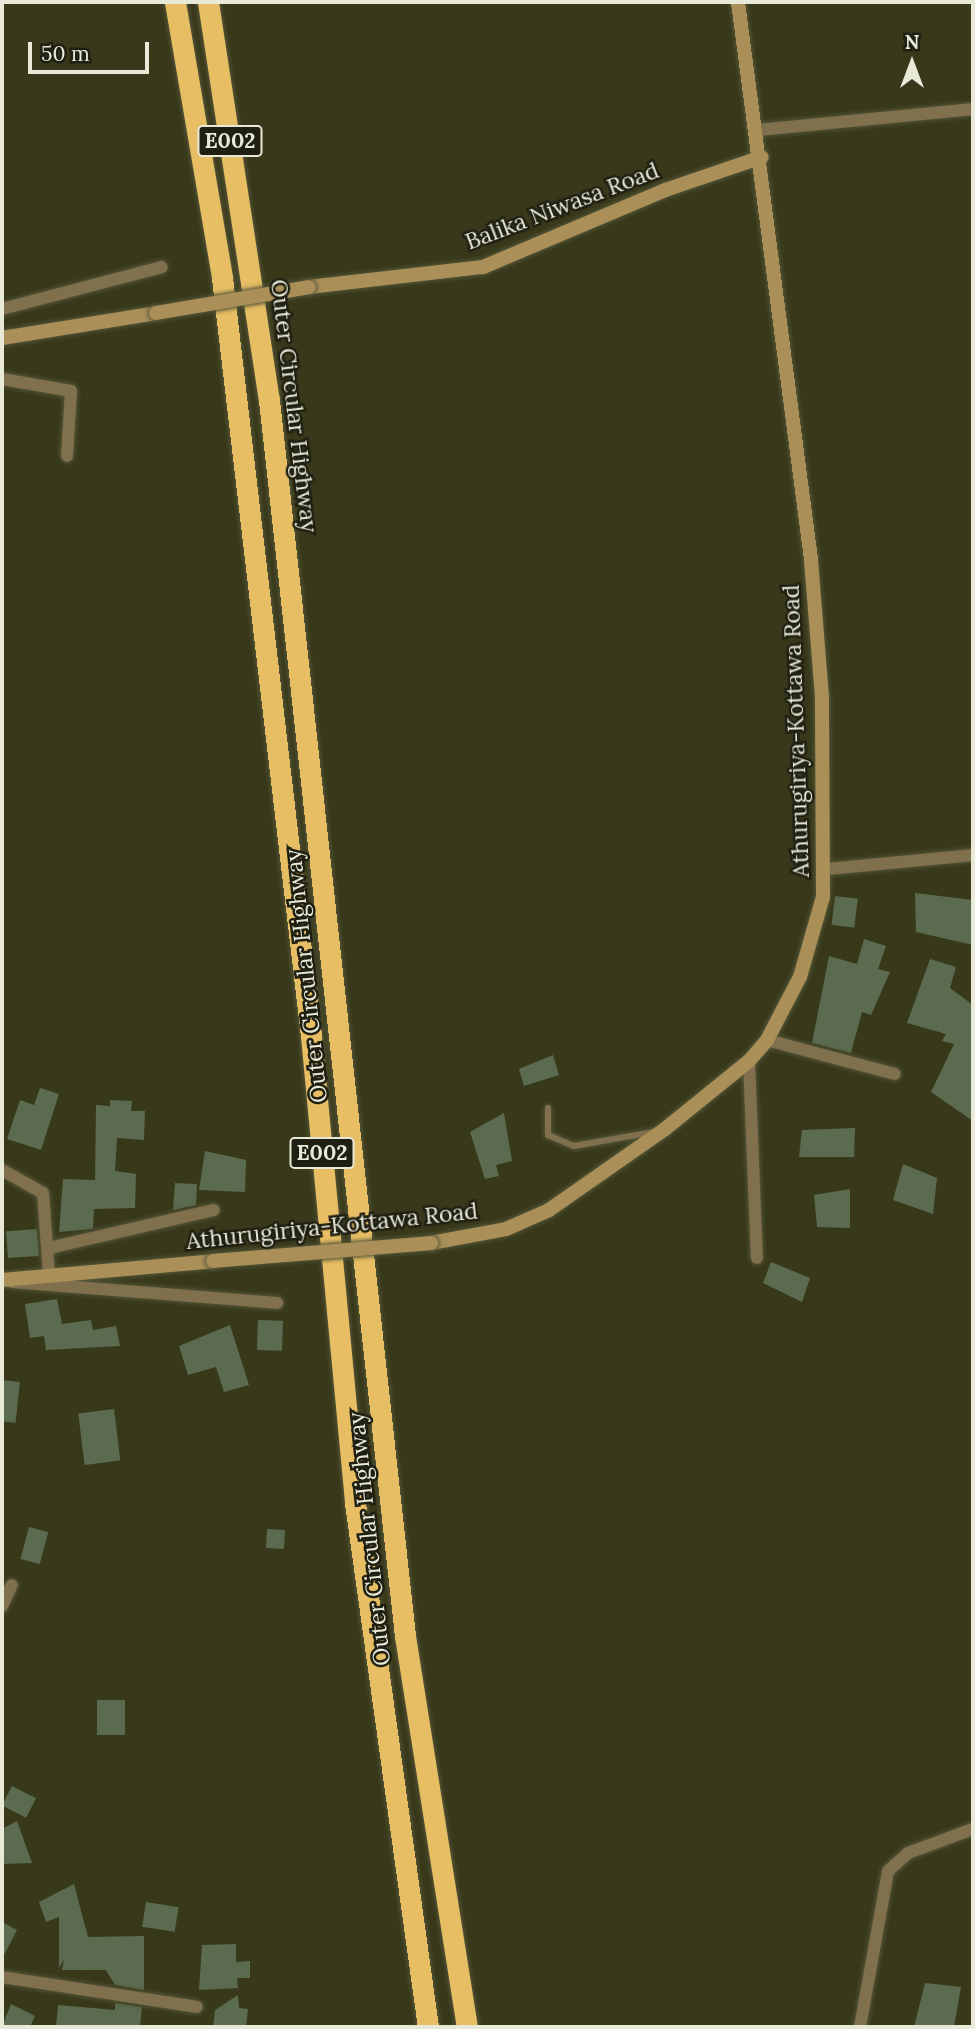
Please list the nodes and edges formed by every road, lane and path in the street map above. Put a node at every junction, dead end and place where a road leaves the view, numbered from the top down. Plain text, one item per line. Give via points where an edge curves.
1 (175, 2) edge
2 (208, 2) edge
3 (738, 2) edge
4 (973, 109) edge
5 (758, 130) junction
6 (762, 157) junction
7 (162, 267) dead end
8 (2, 309) edge
9 (2, 338) edge
10 (2, 379) edge
11 (67, 456) dead end
12 (973, 855) edge
13 (828, 869) junction
14 (767, 1040) junction
15 (749, 1060) junction
16 (895, 1074) dead end
17 (548, 1108) dead end
18 (665, 1129) junction
19 (2, 1170) edge
20 (214, 1210) dead end
21 (49, 1248) junction
22 (757, 1258) dead end
23 (49, 1275) junction
24 (2, 1280) edge
25 (277, 1303) dead end
26 (12, 1585) dead end
27 (2, 1606) edge
28 (973, 1829) edge
29 (2, 1977) edge
30 (197, 2007) dead end
31 (428, 2027) edge
32 (467, 2027) edge
33 (860, 2027) edge

1 - 31 highway, Outer Circular Highway / E002 via 224,292 312,1035 355,1503
2 - 32 highway, Outer Circular Highway / E002 via 269,400 410,1676
3 - 5 main road, Athurugiriya-Kottawa Road
4 - 5 street
5 - 6 main road, Athurugiriya-Kottawa Road
6 - 9 main road, Balika Niwasa Road, bridge via 665,190 483,267 309,287
6 - 13 main road, Athurugiriya-Kottawa Road via 811,559
7 - 8 street
10 - 11 street via 71,391
12 - 13 street
13 - 14 main road, Athurugiriya-Kottawa Road via 800,977
14 - 15 main road, Athurugiriya-Kottawa Road
14 - 16 street
15 - 18 main road, Athurugiriya-Kottawa Road
15 - 22 street
17 - 18 lane via 548,1135 574,1146
18 - 23 main road, Athurugiriya-Kottawa Road, bridge via 529,1221 431,1243
19 - 21 street via 43,1193
20 - 21 street
21 - 23 street
23 - 24 main road, Athurugiriya-Kottawa Road
24 - 25 street via 107,1294
26 - 27 street
28 - 33 street via 908,1853 888,1871
29 - 30 street

